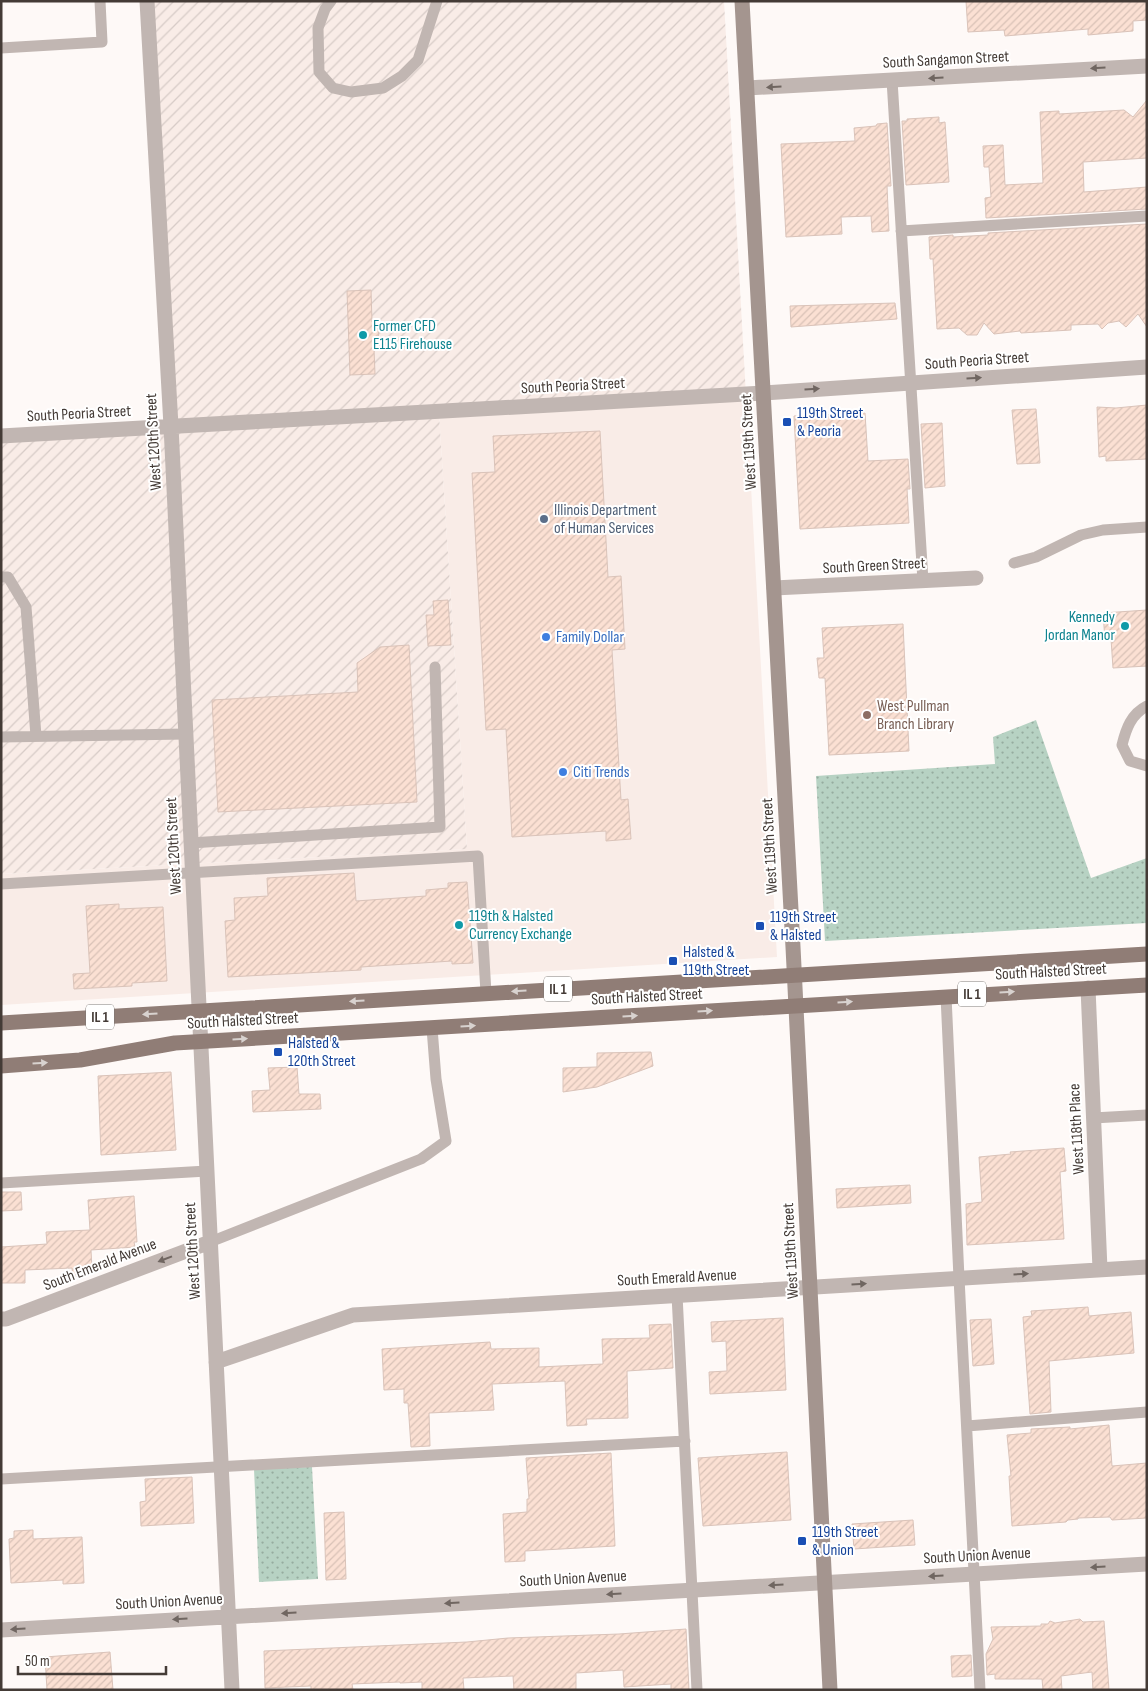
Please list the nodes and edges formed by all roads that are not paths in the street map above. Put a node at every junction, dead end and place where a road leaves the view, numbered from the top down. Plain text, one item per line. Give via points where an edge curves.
1 (100, 1) edge
2 (147, 1) edge
3 (331, 1) edge
4 (437, 1) edge
5 (742, 1) edge
6 (1, 48) edge
7 (1147, 66) edge
8 (892, 80) junction
9 (747, 88) junction
10 (1147, 216) edge
11 (902, 231) junction
12 (1147, 367) edge
13 (911, 383) junction
14 (764, 393) junction
15 (171, 426) junction
16 (1, 436) edge
17 (1147, 527) edge
18 (1014, 563) dead end
19 (1, 577) edge
20 (976, 578) dead end
21 (923, 581) junction
22 (774, 588) junction
23 (435, 667) dead end
24 (1147, 706) edge
25 (186, 734) junction
26 (36, 736) junction
27 (1, 737) edge
28 (1147, 766) edge
29 (191, 843) junction
30 (192, 874) junction
31 (1, 884) edge
32 (1147, 954) edge
33 (795, 975) junction
34 (1147, 985) edge
35 (1088, 988) junction
36 (486, 993) junction
37 (946, 996) junction
38 (796, 1006) junction
39 (199, 1011) junction
40 (1, 1023) edge
41 (432, 1028) junction
42 (200, 1041) junction
43 (1, 1066) edge
44 (1147, 1115) edge
45 (1094, 1118) junction
46 (207, 1171) junction
47 (1, 1183) edge
48 (210, 1242) junction
49 (1147, 1266) edge
50 (1100, 1269) junction
51 (959, 1278) junction
52 (810, 1287) junction
53 (677, 1295) junction
54 (1, 1320) edge
55 (216, 1362) junction
56 (1147, 1412) edge
57 (966, 1426) junction
58 (685, 1441) junction
59 (221, 1467) junction
60 (1, 1479) edge
61 (1147, 1564) edge
62 (974, 1574) junction
63 (825, 1582) junction
64 (692, 1590) junction
65 (229, 1616) junction
66 (1, 1630) edge
67 (232, 1690) edge
68 (697, 1690) edge
69 (830, 1690) edge
70 (980, 1690) edge

1 - 6 lane via 102,42
2 - 15 street, West 120th Street
3 - 4 lane via 318,28 319,72 333,88 351,92 383,88 418,60
5 - 9 street, West 119th Street
7 -> 8 street, South Sangamon Street
8 -> 9 street, South Sangamon Street
8 - 11 lane
9 - 14 street, West 119th Street
10 - 11 lane
11 - 13 lane
13 -> 12 street, South Peoria Street
14 -> 13 street, South Peoria Street
13 - 21 lane
14 - 15 street, South Peoria Street
14 - 22 street, West 119th Street
15 - 16 street, South Peoria Street
15 - 25 street, West 120th Street
17 - 18 lane via 1104,530 1081,536 1036,557
19 - 26 lane via 8,577 26,607
20 - 21 street, South Green Street
21 - 22 street, South Green Street
22 - 33 street, West 119th Street
23 - 29 lane via 440,827
24 - 28 lane via 1126,729 1122,745 1130,761
25 - 26 lane
25 - 29 street, West 120th Street
26 - 27 lane
29 - 30 street, West 120th Street
30 - 31 lane
30 - 36 lane via 478,856
30 - 39 street, West 120th Street
32 - 33 main road, South Halsted Street / IL 1
33 -> 36 main road, South Halsted Street / IL 1
33 - 38 street, West 119th Street
34 - 35 main road, South Halsted Street / IL 1
37 -> 35 main road, South Halsted Street / IL 1
35 - 45 street, West 118th Place
36 -> 39 main road, South Halsted Street / IL 1
38 -> 37 main road, South Halsted Street / IL 1
37 - 51 lane
41 -> 38 main road, South Halsted Street / IL 1
38 - 52 street, West 119th Street
39 -> 40 main road, South Halsted Street / IL 1
39 - 42 street, West 120th Street
42 -> 41 main road, South Halsted Street / IL 1
41 - 48 lane via 446,1142 421,1159
43 -> 42 main road, South Halsted Street / IL 1 via 80,1060 175,1042
42 - 46 street, West 120th Street
44 - 45 lane
45 - 50 street, West 118th Place
46 - 47 lane
46 - 48 street, West 120th Street
48 -> 54 street, South Emerald Avenue
48 - 55 street, West 120th Street
49 - 50 street, South Emerald Avenue
51 -> 50 street, South Emerald Avenue
52 -> 51 street, South Emerald Avenue
51 - 57 lane
52 - 53 street, South Emerald Avenue
52 - 63 street, West 119th Street
53 - 55 street, South Emerald Avenue via 353,1315
53 - 58 lane
55 - 59 street, West 120th Street
56 - 57 lane
57 - 62 lane
58 - 59 lane
58 - 64 lane
59 - 60 lane
59 - 65 street, West 120th Street
61 -> 62 street, South Union Avenue
62 -> 63 street, South Union Avenue
62 - 70 lane
63 -> 64 street, South Union Avenue
63 - 69 street, West 119th Street
64 -> 65 street, South Union Avenue
64 - 68 lane
65 -> 66 street, South Union Avenue
65 - 67 street, West 120th Street

